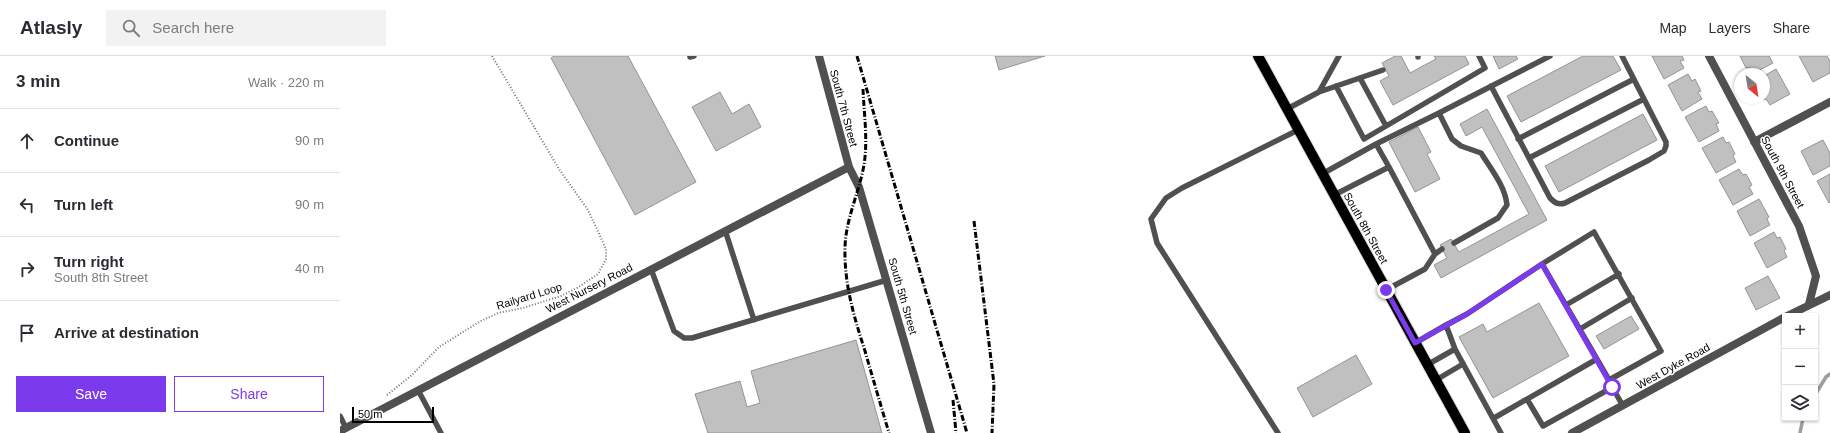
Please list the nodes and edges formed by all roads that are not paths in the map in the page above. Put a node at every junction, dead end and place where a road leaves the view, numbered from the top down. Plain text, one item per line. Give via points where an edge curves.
1 (819, 56) edge
2 (1258, 56) edge
3 (1339, 56) edge
4 (1479, 56) edge
5 (1550, 56) edge
6 (1622, 56) edge
7 (1709, 56) edge
8 (1383, 70) dead end
9 (1360, 78) junction
10 (1634, 79) junction
11 (1336, 86) junction
12 (1491, 86) junction
13 (1319, 92) junction
14 (1644, 99) junction
15 (1830, 102) edge
16 (1287, 109) junction
17 (1439, 113) junction
18 (1386, 126) junction
19 (1298, 130) junction
20 (1518, 139) junction
21 (1754, 142) junction
22 (1376, 144) junction
23 (1529, 158) junction
24 (849, 167) junction
25 (1389, 167) junction
26 (1322, 174) junction
27 (1334, 195) junction
28 (725, 230) junction
29 (1454, 243) dead end
30 (1442, 249) dead end
31 (1435, 254) junction
32 (1542, 264) junction
33 (651, 269) junction
34 (1618, 274) junction
35 (887, 280) junction
36 (1386, 290) junction
37 (1830, 294) edge
38 (1632, 298) junction
39 (1809, 304) junction
40 (1566, 305) junction
41 (1793, 313) edge
42 (1782, 319) edge
43 (754, 320) junction
44 (1446, 325) junction
45 (1580, 329) junction
46 (1415, 343) junction
47 (1455, 349) junction
48 (1597, 359) junction
49 (1463, 364) junction
50 (1427, 365) junction
51 (1436, 380) junction
52 (1609, 380) junction
53 (1612, 387) junction
54 (418, 390) junction
55 (1528, 399) junction
56 (1623, 406) junction
57 (340, 416) edge
58 (1494, 418) junction
59 (343, 429) edge
60 (441, 433) edge
61 (931, 433) edge
62 (1278, 433) edge
63 (1465, 433) edge
64 (1501, 433) edge
65 (1572, 433) edge

1 - 24 street, South 7th Street
2 - 16 main road, South 8th Street
3 - 13 lane
4 - 18 lane via 1485,68
5 - 12 lane
6 - 10 lane
7 - 21 street, South 9th Street
8 - 9 lane
9 - 11 lane
9 - 18 lane
10 - 14 lane
10 - 20 lane
11 - 13 lane
11 - 18 lane via 1364,139
12 - 17 lane
12 - 20 lane
13 - 16 lane
14 - 23 lane
14 - 23 lane via 1666,142 1664,151 1572,200 1554,203
15 - 21 street
16 - 19 main road, South 8th Street
17 - 22 lane
17 - 29 lane via 1452,139 1461,146 1481,153 1501,185 1507,205 1498,218
19 - 26 main road, South 8th Street
19 - 62 lane via 1182,188 1166,198 1151,219 1157,242
20 - 23 lane
21 - 39 street, South 9th Street via 1799,226 1816,276
22 - 25 lane
22 - 26 lane
24 - 28 street, West Nursery Road
24 - 35 street, South 5th Street via 859,187
25 - 27 lane
25 - 31 lane
26 - 27 main road, South 8th Street
27 - 36 main road, South 8th Street
28 - 33 street, West Nursery Road
28 - 43 lane
30 - 31 lane
31 - 36 lane via 1425,269
32 - 34 lane via 1594,232
32 - 40 lane
32 - 44 lane
33 - 43 lane via 669,322 674,331 684,338
33 - 54 street, West Nursery Road
34 - 38 lane
34 - 40 lane
35 - 43 lane
35 - 61 street, South 5th Street
36 - 46 main road, South 8th Street
37 - 39 street, West Dyke Road
38 - 45 lane
38 - 52 lane via 1661,351
39 - 41 street, West Dyke Road
40 - 45 lane
42 - 56 street, West Dyke Road
44 - 46 lane
44 - 47 lane
45 - 48 lane
46 - 50 main road, South 8th Street
47 - 49 lane
47 - 50 lane
48 - 52 lane
48 - 55 lane
49 - 51 lane
49 - 58 lane
50 - 51 main road, South 8th Street
51 - 63 main road, South 8th Street
52 - 53 lane
53 - 55 lane via 1543,426
53 - 56 lane
54 - 59 street, West Nursery Road
54 - 60 lane
55 - 58 lane
56 - 65 street, West Dyke Road
57 - 59 lane
58 - 64 lane

